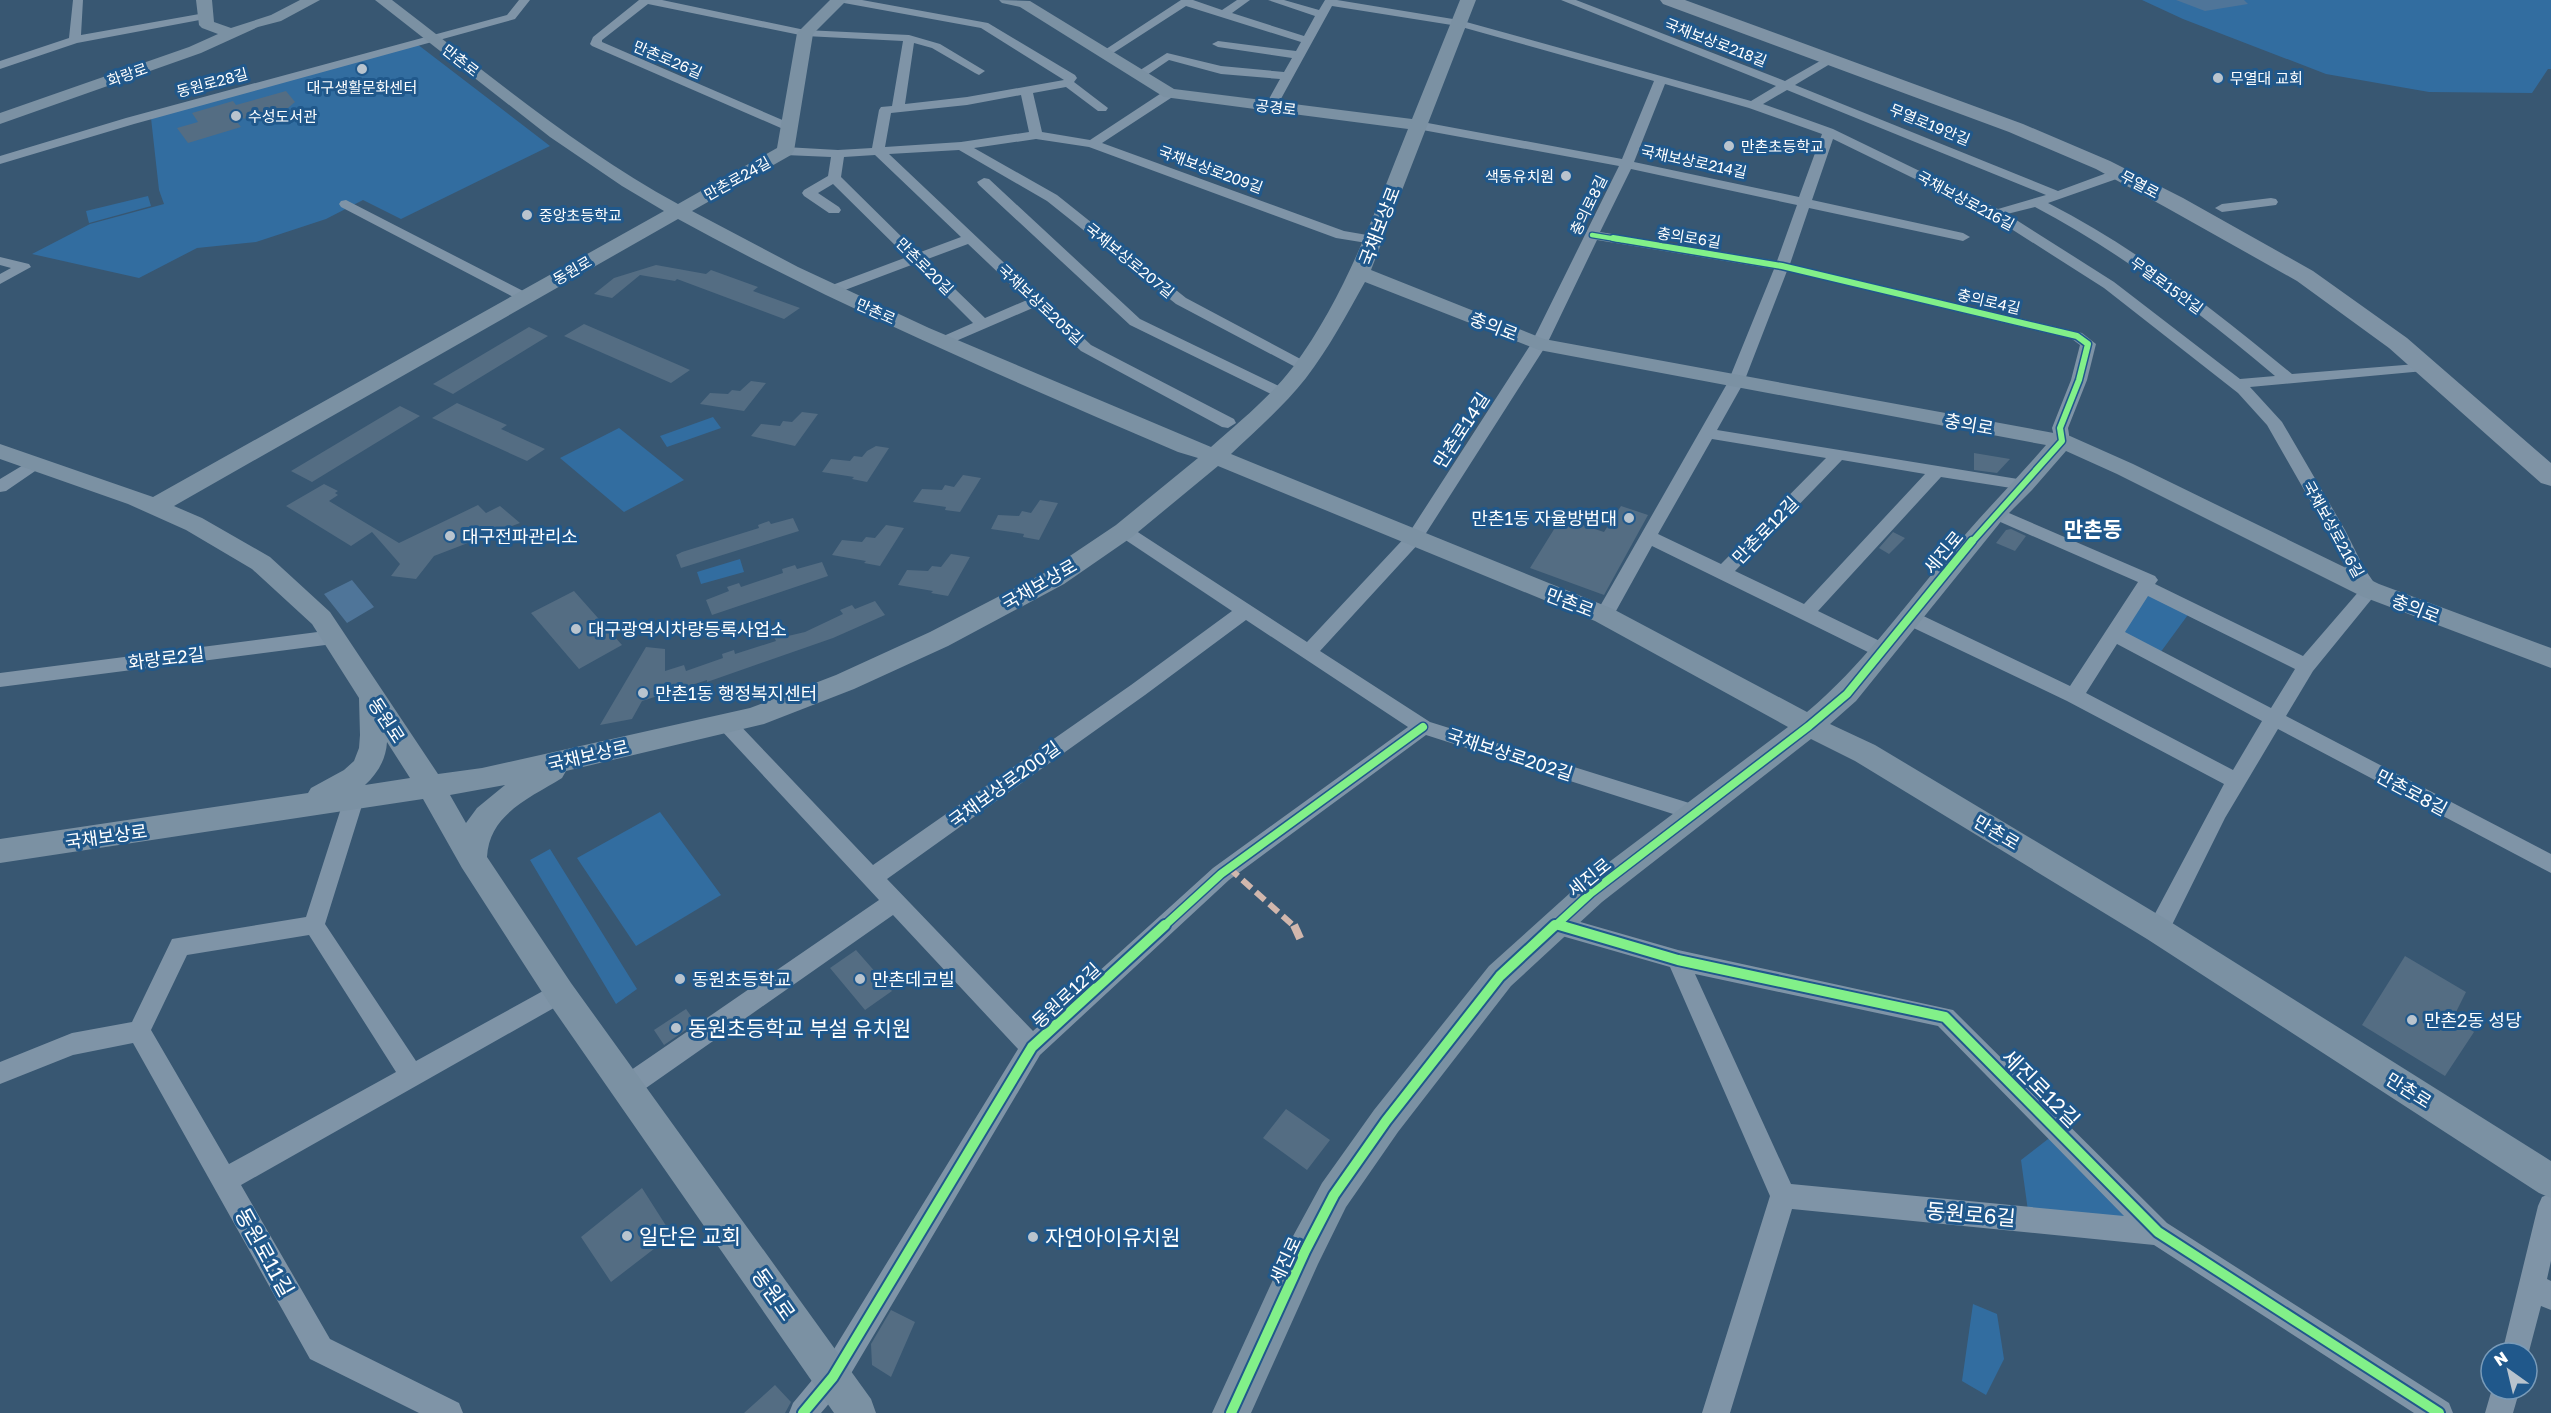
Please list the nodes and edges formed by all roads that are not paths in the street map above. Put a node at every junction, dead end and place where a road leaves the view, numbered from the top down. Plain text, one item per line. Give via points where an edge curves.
1 (78, 0) edge
2 (291, 0) edge
3 (312, 0) edge
4 (383, 0) edge
5 (525, 0) edge
6 (646, 0) edge
7 (839, 0) edge
8 (844, 0) edge
9 (1007, 0) edge
10 (1245, 0) edge
11 (1273, 0) edge
12 (1468, 0) edge
13 (1566, 0) edge
14 (1669, 0) edge
15 (1705, 0) edge
16 (1186, 1) edge
17 (1330, 1) edge
18 (1028, 2) edge
19 (205, 8) edge
20 (1223, 14) junction
21 (1322, 15) junction
22 (1246, 21) junction
23 (1459, 22) junction
24 (253, 24) junction
25 (805, 33) junction
26 (233, 34) junction
27 (433, 38) junction
28 (909, 38) junction
29 (75, 40) junction
30 (1308, 41) junction
31 (1218, 44) junction
32 (1106, 53) junction
33 (1299, 55) junction
34 (1831, 59) junction
35 (1191, 62) junction
36 (6, 63) edge
37 (979, 71) dead end
38 (1140, 74) junction
39 (1288, 76) junction
40 (1661, 78) junction
41 (1068, 83) junction
42 (1788, 86) junction
43 (1026, 90) junction
44 (1170, 93) junction
45 (1753, 105) junction
46 (1271, 106) junction
47 (1102, 108) dead end
48 (898, 109) junction
49 (1, 118) edge
50 (1418, 125) junction
51 (790, 128) junction
52 (1829, 132) junction
53 (1036, 135) junction
54 (1092, 144) junction
55 (961, 146) junction
56 (785, 151) junction
57 (878, 151) junction
58 (838, 154) junction
59 (0, 160) edge
60 (1627, 164) junction
61 (2120, 173) junction
62 (834, 178) junction
63 (984, 182) dead end
64 (2058, 196) junction
65 (1805, 202) junction
66 (2271, 202) dead end
67 (2037, 203) junction
68 (346, 204) dead end
69 (2222, 208) junction
70 (678, 210) junction
71 (834, 210) dead end
72 (2192, 212) junction
73 (1996, 213) junction
74 (1592, 235) junction
75 (1962, 237) dead end
76 (970, 238) junction
77 (1373, 240) junction
78 (916, 257) junction
79 (0, 261) edge
80 (1782, 266) junction
81 (1360, 273) junction
82 (0, 280) edge
83 (832, 290) junction
84 (524, 297) junction
85 (1037, 301) junction
86 (984, 325) junction
87 (944, 341) junction
88 (1539, 344) junction
89 (1303, 366) junction
90 (2424, 366) junction
91 (2288, 379) junction
92 (1736, 382) junction
93 (2236, 384) junction
94 (1281, 393) junction
95 (1228, 423) dead end
96 (1707, 433) junction
97 (2062, 441) junction
98 (0, 451) edge
99 (1839, 454) junction
100 (1215, 456) junction
101 (35, 463) junction
102 (2549, 464) edge
103 (1938, 470) junction
104 (2024, 485) junction
105 (0, 487) edge
106 (154, 507) junction
107 (1995, 513) junction
108 (1124, 531) junction
109 (1415, 537) junction
110 (1649, 537) junction
111 (1723, 573) junction
112 (2147, 583) junction
113 (2370, 590) junction
114 (1245, 611) junction
115 (1806, 613) junction
116 (1604, 615) junction
117 (1908, 617) junction
118 (2114, 634) junction
119 (333, 637) junction
120 (1881, 650) junction
121 (1308, 652) junction
122 (2551, 657) edge
123 (2306, 666) junction
124 (0, 680) edge
125 (372, 696) junction
126 (2074, 696) junction
127 (2273, 719) junction
128 (727, 724) junction
129 (1809, 726) junction
130 (1423, 727) junction
131 (567, 760) junction
132 (2236, 781) junction
133 (431, 787) junction
134 (354, 799) junction
135 (298, 807) junction
136 (1695, 813) junction
137 (0, 851) edge
138 (472, 859) junction
139 (2551, 864) edge
140 (871, 878) junction
141 (894, 902) junction
142 (315, 925) junction
143 (1556, 925) junction
144 (2158, 930) junction
145 (1678, 960) junction
146 (560, 993) junction
147 (139, 1031) junction
148 (1032, 1047) junction
149 (0, 1073) edge
150 (412, 1075) junction
151 (627, 1087) junction
152 (225, 1180) junction
153 (2551, 1180) edge
154 (1783, 1196) junction
155 (2551, 1206) edge
156 (2158, 1232) junction
157 (2542, 1291) edge
158 (2521, 1341) edge
159 (833, 1377) junction
160 (448, 1413) edge
161 (803, 1413) edge
162 (857, 1413) edge
163 (1232, 1413) edge
164 (1716, 1413) edge
165 (2439, 1413) edge

1 - 29 street
2 - 24 main road, 화랑로 via 260,16
3 - 24 main road, 화랑로 via 276,18
4 - 27 main road, 만촌로
5 - 27 street, 동원로28길 via 511,17
6 - 25 street
6 - 51 street, 만촌로26길 via 597,39 597,44
7 - 25 main road
8 - 41 street via 984,25 1071,78
9 - 18 main road, 공경로
10 - 20 street
11 - 21 street
12 - 23 main road, 국채보상로
13 - 42 street, 국채보상로218길
14 - 34 main road, 무열로
15 - 69 main road, 무열로 via 2043,126 2138,165
16 - 20 street
16 - 32 street
17 - 21 street
17 - 23 street
18 - 32 main road, 공경로
19 - 26 main road via 207,25
19 - 29 street
20 - 22 street
21 - 30 street
22 - 30 street
22 - 31 street
23 - 40 street, 국채보상로216길
23 - 50 main road, 국채보상로
24 - 26 main road, 화랑로
25 - 28 street
25 - 51 main road, 만촌로24길
26 - 49 main road, 화랑로
27 - 59 street, 동원로28길
27 - 70 main road, 만촌로 via 562,137
28 - 37 street via 936,46
28 - 48 street
29 - 36 street
30 - 33 street
31 - 33 street
31 - 35 street
32 - 38 main road, 공경로
33 - 39 street
34 - 42 street
34 - 61 main road, 무열로 via 2016,128
35 - 38 street via 1167,56
35 - 39 street via 1221,70
38 - 44 main road, 공경로
39 - 46 street
40 - 45 street, 국채보상로216길
40 - 60 street, 충의로8길
41 - 43 street
41 - 47 street
42 - 45 street
42 - 64 street, 무열로19안길
43 - 48 street
43 - 53 street
44 - 46 main road, 공경로
44 - 54 street
45 - 52 street, 국채보상로216길
46 - 50 main road, 공경로
48 - 57 street via 885,110
50 - 60 street, 국채보상로214길
50 - 77 main road, 국채보상로
51 - 56 main road, 만촌로24길
52 - 65 street
52 - 73 street, 국채보상로216길
53 - 54 street, 국채보상로209길
53 - 55 street, 국채보상로209길
54 - 77 street, 국채보상로209길 via 1341,235
55 - 57 street, 국채보상로209길
55 - 89 street, 국채보상로207길 via 1052,198 1181,301
56 - 58 street, 국채보상로209길
56 - 70 main road, 만촌로24길
57 - 58 street, 국채보상로209길
57 - 76 street, 국채보상로205길
58 - 62 street
60 - 65 street, 국채보상로214길
60 - 74 street, 충의로8길
61 - 64 street
61 - 72 main road, 무열로
62 - 71 street via 809,193
62 - 78 street, 만촌로20길
63 - 94 street via 1135,322
64 - 67 street
65 - 75 street, 국채보상로214길
65 - 80 street
66 - 69 street
67 - 73 street
67 - 91 street, 무열로15안길 via 2092,233 2143,268
68 - 84 street
69 - 72 main road
69 - 102 main road, 무열로 via 2331,273 2423,343
70 - 83 main road, 만촌로
70 - 84 main road, 동원로
72 - 90 main road, 무열로 via 2305,276
73 - 93 street, 국채보상로216길 via 2109,285
74 - 80 street, 충의로6길
74 - 88 street, 충의로8길
76 - 78 street
76 - 85 street, 국채보상로205길
77 - 81 main road, 국채보상로
78 - 83 street
78 - 86 street, 만촌로20길
79 - 82 street via 24,267
80 - 92 street
80 - 97 street, 충의로4길 via 2078,336 2088,344 2060,429
81 - 88 main road, 충의로
81 - 89 main road, 국채보상로
83 - 87 main road, 만촌로
84 - 106 main road, 동원로
85 - 86 street
85 - 95 street, 국채보상로205길 via 1086,348
86 - 87 street
87 - 100 main road, 만촌로 via 1186,447
88 - 92 main road, 충의로
88 - 109 street, 만촌로14길
89 - 94 main road, 국채보상로
90 - 91 street
90 - 102 main road, 무열로
91 - 93 street
92 - 96 street
92 - 97 main road, 충의로
93 - 113 street, 국채보상로216길 via 2274,422
94 - 100 main road, 국채보상로
96 - 99 street
96 - 110 street
97 - 104 main road, 세진로
97 - 113 main road, 충의로
98 - 101 main road, 동원로
99 - 103 street
99 - 111 street, 만촌로12길
100 - 108 main road, 국채보상로
100 - 109 main road, 만촌로
101 - 105 street
101 - 106 main road, 동원로
103 - 104 street
103 - 115 street
104 - 107 main road, 세진로
106 - 119 main road, 동원로 via 194,524 261,563 321,618
107 - 112 street
107 - 117 main road, 세진로
108 - 114 street, 국채보상로202길
108 - 128 main road, 국채보상로 via 1055,578 939,639 791,704
109 - 116 main road, 만촌로
109 - 121 street
110 - 111 street, 만촌로12길
110 - 116 street
111 - 115 street
112 - 118 street
112 - 123 street
113 - 122 main road, 충의로
113 - 123 street
114 - 121 street, 국채보상로202길
114 - 140 street, 국채보상로200길
115 - 120 street
116 - 129 main road, 만촌로
117 - 120 main road, 세진로
117 - 126 street
118 - 126 street
118 - 127 street, 만촌로8길
119 - 124 street, 화랑로2길
119 - 125 main road, 동원로
120 - 129 main road, 세진로 via 1847,694
121 - 130 street, 국채보상로202길
123 - 127 street
125 - 133 main road, 동원로
125 - 135 main road via 375,747 370,765 349,783
126 - 132 street
127 - 132 street
127 - 139 street, 만촌로8길
128 - 131 main road, 국채보상로
128 - 140 street
129 - 136 main road, 세진로
129 - 144 main road, 만촌로 via 1865,753
130 - 136 street, 국채보상로202길
130 - 148 street, 동원로12길 via 1221,874
131 - 133 main road, 국채보상로
131 - 138 main road via 489,813 477,827
132 - 144 street
133 - 134 main road, 국채보상로
133 - 138 main road, 동원로
134 - 135 main road, 국채보상로
134 - 142 street
135 - 137 main road, 국채보상로
136 - 143 main road, 세진로
138 - 146 main road, 동원로
140 - 141 street
141 - 148 street
141 - 151 street
142 - 147 street via 180,946
142 - 150 street
143 - 145 street, 세진로12길
143 - 163 main road, 세진로 via 1500,976 1386,1121 1334,1195
144 - 153 main road, 만촌로
145 - 154 street
145 - 156 street, 세진로12길 via 1945,1017
146 - 150 street
146 - 151 main road, 동원로
147 - 149 street via 72,1044
147 - 152 street, 동원로11길
148 - 159 street, 동원로12길
150 - 152 street
151 - 159 main road, 동원로
152 - 160 street, 동원로11길 via 320,1349
154 - 156 street, 동원로6길
154 - 164 street
155 - 157 street
156 - 165 street, 세진로12길
157 - 158 street
159 - 161 street
159 - 162 main road, 동원로

